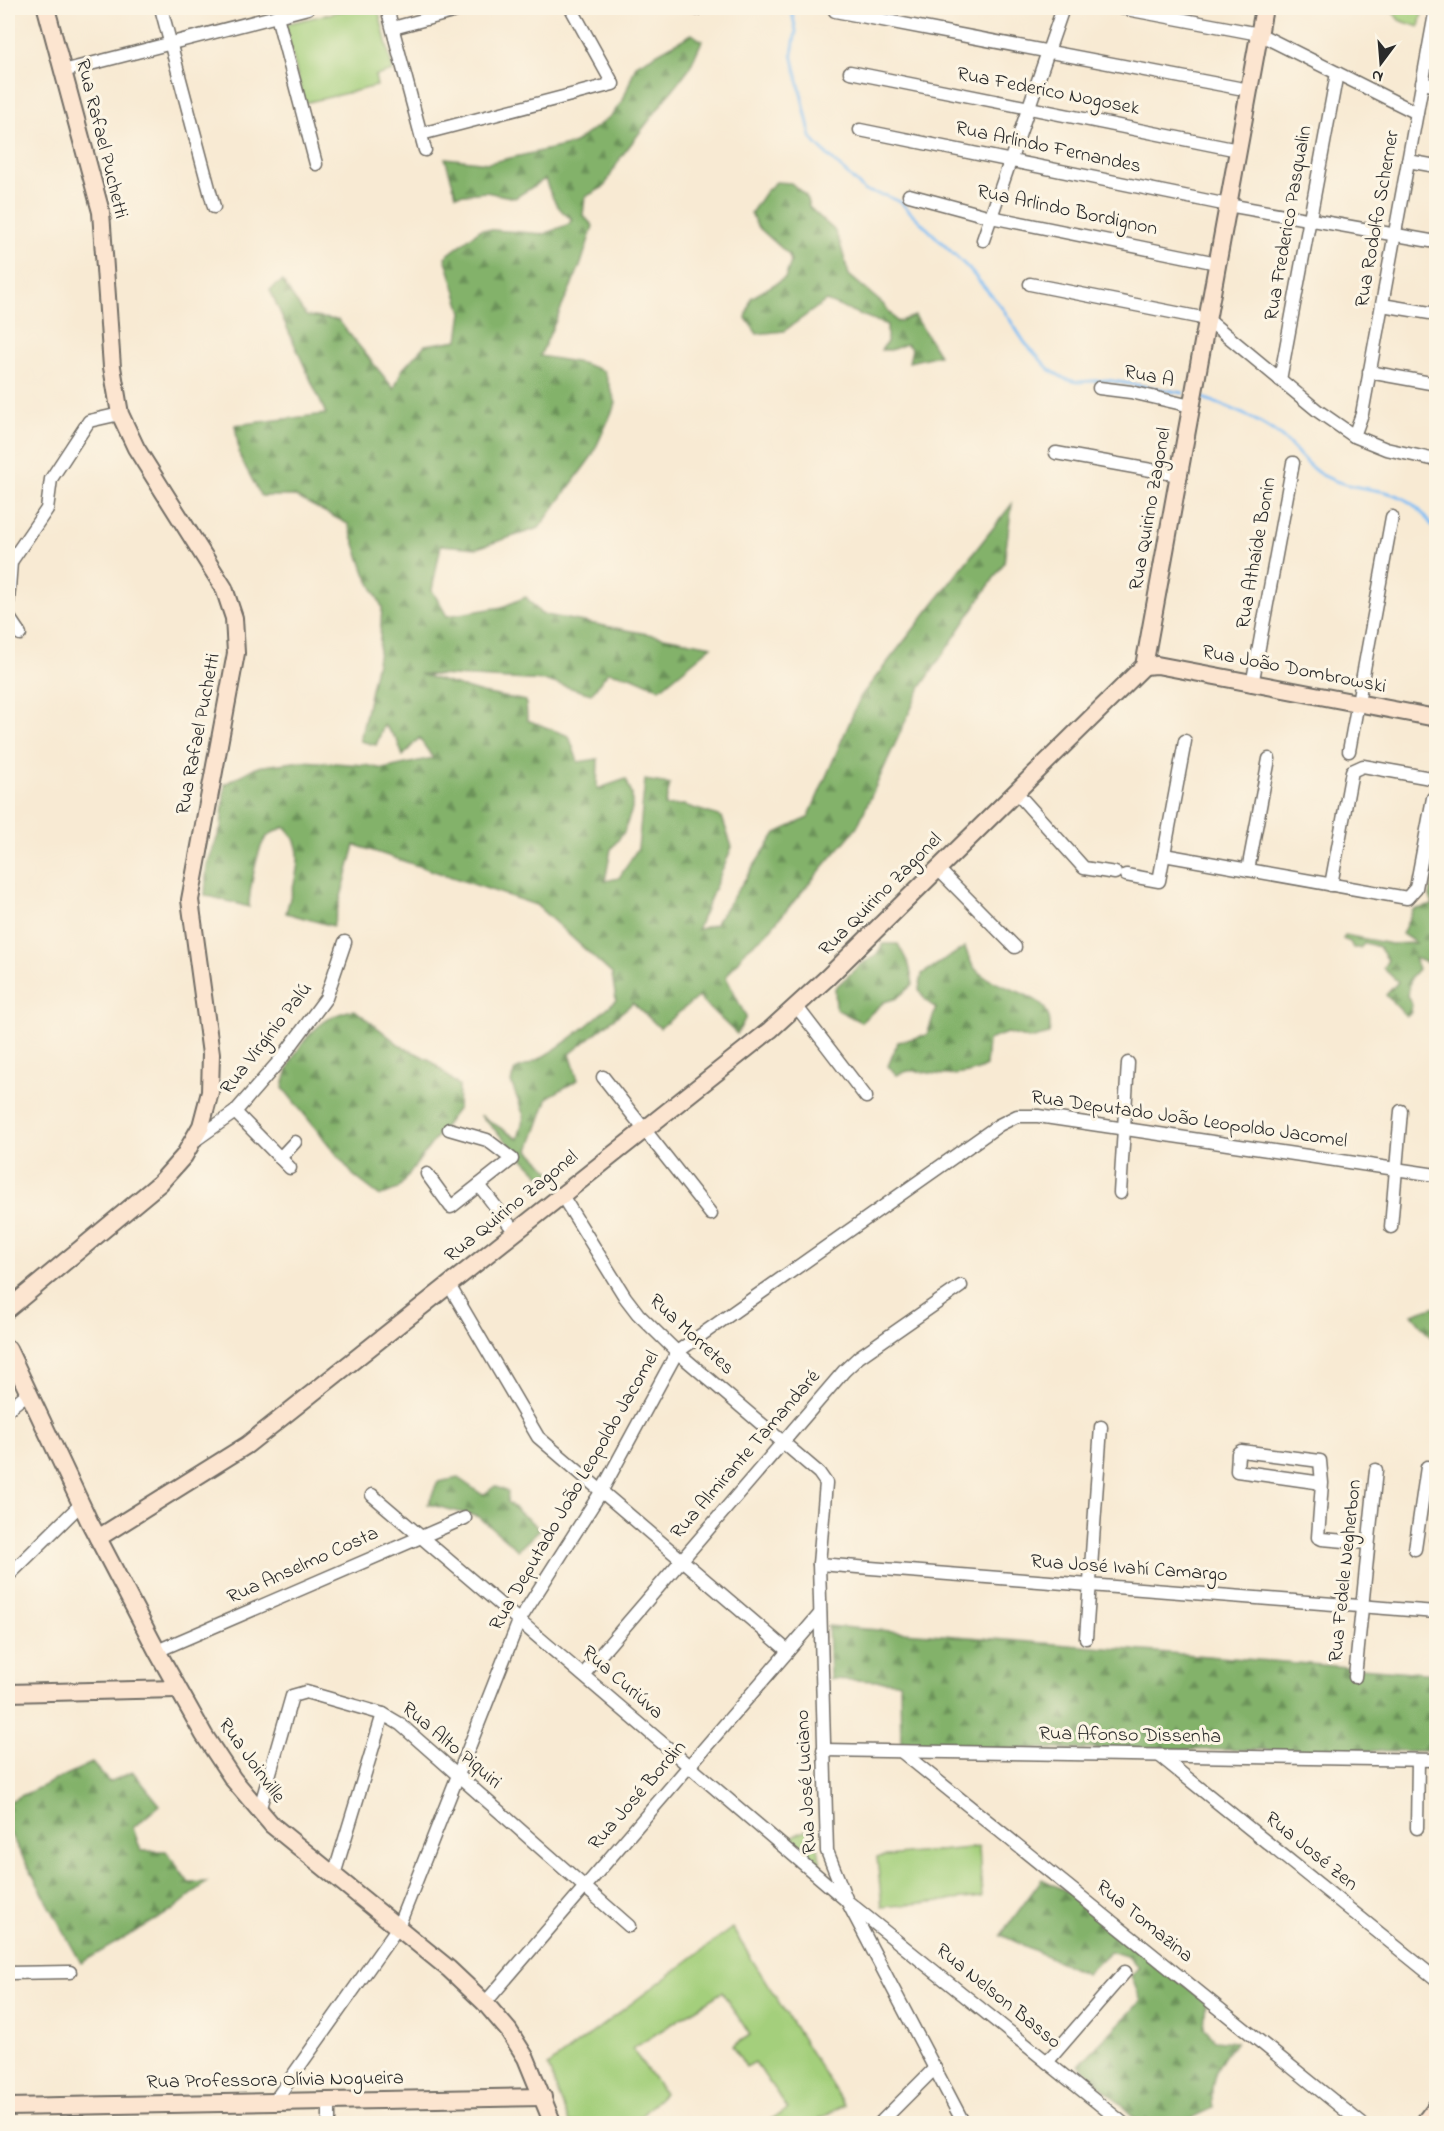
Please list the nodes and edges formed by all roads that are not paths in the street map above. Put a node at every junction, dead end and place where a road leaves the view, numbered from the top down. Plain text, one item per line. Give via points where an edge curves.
1 (46, 8) edge
2 (161, 8) edge
3 (308, 8) edge
4 (387, 8) edge
5 (467, 8) edge
6 (571, 8) edge
7 (1063, 8) edge
8 (1121, 8) edge
9 (1264, 8) edge
10 (1436, 8) edge
11 (835, 11) dead end
12 (277, 16) junction
13 (393, 28) junction
14 (1259, 33) junction
15 (171, 43) junction
16 (1048, 52) junction
17 (63, 71) junction
18 (850, 72) dead end
19 (1337, 73) junction
20 (1422, 83) junction
21 (1437, 86) edge
22 (1249, 90) junction
23 (1029, 108) junction
24 (1417, 113) junction
25 (860, 130) dead end
26 (421, 134) junction
27 (425, 150) dead end
28 (1238, 150) junction
29 (1408, 160) junction
30 (1011, 161) junction
31 (316, 164) dead end
32 (1437, 166) edge
33 (909, 195) dead end
34 (1228, 205) junction
35 (214, 207) dead end
36 (991, 217) junction
37 (1310, 219) junction
38 (1394, 234) junction
39 (983, 240) dead end
40 (1437, 242) edge
41 (1217, 263) junction
42 (1030, 284) dead end
43 (1382, 305) junction
44 (1437, 314) edge
45 (1207, 319) junction
46 (1369, 372) junction
47 (1280, 380) junction
48 (1437, 384) edge
49 (1099, 388) dead end
50 (1191, 406) junction
51 (120, 414) junction
52 (1354, 436) junction
53 (1056, 453) dead end
54 (1437, 460) edge
55 (1293, 463) dead end
56 (1179, 476) junction
57 (1392, 517) dead end
58 (9, 564) edge
59 (8, 602) edge
60 (8, 616) edge
61 (20, 634) dead end
62 (1144, 666) junction
63 (1252, 685) junction
64 (1358, 704) junction
65 (1437, 718) edge
66 (1185, 741) dead end
67 (1349, 751) dead end
68 (1269, 759) dead end
69 (1437, 779) edge
70 (1016, 792) junction
71 (1433, 798) dead end
72 (1164, 855) junction
73 (938, 869) junction
74 (1248, 870) junction
75 (1331, 885) junction
76 (345, 942) dead end
77 (1016, 947) dead end
78 (796, 1007) junction
79 (1128, 1063) dead end
80 (603, 1077) dead end
81 (866, 1097) dead end
82 (1401, 1111) dead end
83 (235, 1112) junction
84 (1124, 1128) junction
85 (449, 1129) dead end
86 (644, 1129) junction
87 (194, 1141) junction
88 (295, 1143) dead end
89 (280, 1158) junction
90 (290, 1168) dead end
91 (1396, 1169) junction
92 (427, 1174) dead end
93 (1437, 1175) edge
94 (479, 1185) junction
95 (1120, 1193) dead end
96 (561, 1194) junction
97 (711, 1214) dead end
98 (1391, 1227) dead end
99 (515, 1232) junction
100 (449, 1285) junction
101 (961, 1286) dead end
102 (8, 1309) edge
103 (8, 1349) edge
104 (677, 1352) junction
105 (28, 1393) junction
106 (8, 1409) edge
107 (1101, 1427) dead end
108 (783, 1442) junction
109 (1437, 1468) edge
110 (1376, 1470) dead end
111 (824, 1479) joint
112 (1322, 1483) junction
113 (601, 1492) junction
114 (372, 1495) dead end
115 (81, 1504) junction
116 (465, 1518) dead end
117 (421, 1536) junction
118 (98, 1538) junction
119 (1368, 1543) junction
120 (1415, 1549) dead end
121 (682, 1560) junction
122 (819, 1564) junction
123 (8, 1576) edge
124 (1089, 1585) junction
125 (1362, 1606) junction
126 (1437, 1612) edge
127 (820, 1614) junction
128 (519, 1621) junction
129 (1086, 1638) dead end
130 (157, 1651) junction
131 (788, 1651) junction
132 (583, 1675) junction
133 (1355, 1677) dead end
134 (177, 1689) junction
135 (8, 1694) edge
136 (383, 1714) junction
137 (824, 1750) junction
138 (902, 1752) junction
139 (1160, 1756) junction
140 (1418, 1760) junction
141 (1437, 1760) edge
142 (689, 1766) junction
143 (458, 1775) junction
144 (259, 1811) junction
145 (1417, 1828) dead end
146 (334, 1875) junction
147 (585, 1887) junction
148 (847, 1901) junction
149 (629, 1926) dead end
150 (398, 1927) junction
151 (70, 1972) dead end
152 (1125, 1972) dead end
153 (8, 1973) edge
154 (1437, 1979) edge
155 (485, 2003) junction
156 (1047, 2062) junction
157 (935, 2068) junction
158 (543, 2097) junction
159 (329, 2101) junction
160 (274, 2102) junction
161 (8, 2107) edge
162 (1437, 2107) edge
163 (329, 2124) edge
164 (553, 2124) edge
165 (879, 2124) edge
166 (964, 2124) edge
167 (1124, 2124) edge
168 (1362, 2124) edge
169 (1423, 2124) edge

1 - 17 street, Rua Rafael Puchetti
2 - 15 street
3 - 12 street
4 - 13 street
5 - 13 street
6 - 26 street via 612,84
7 - 16 street
8 - 14 street
9 - 14 street, Rua Quirino Zagonel
10 - 20 street, Rua Rodolfo Scherner
11 - 16 street
12 - 15 street
12 - 31 street
13 - 26 street
14 - 19 street
14 - 22 street, Rua Quirino Zagonel
15 - 17 street
15 - 35 street
16 - 22 street
16 - 23 street
17 - 51 street, Rua Rafael Puchetti via 101,212 113,384
18 - 23 street, Rua Federico Nogosek
19 - 24 street
19 - 37 street, Rua Frederico Pasqualin
20 - 21 street
20 - 24 street, Rua Rodolfo Scherner
22 - 28 street, Rua Quirino Zagonel
23 - 28 street, Rua Federico Nogosek
23 - 30 street
24 - 29 street, Rua Rodolfo Scherner
25 - 30 street, Rua Arlindo Fernandes
26 - 27 street
28 - 34 street, Rua Quirino Zagonel
29 - 32 street
29 - 38 street, Rua Rodolfo Scherner
30 - 34 street, Rua Arlindo Fernandes
30 - 36 street
33 - 36 street, Rua Arlindo Bordignon
34 - 37 street, Rua Arlindo Fernandes
34 - 41 street, Rua Quirino Zagonel
36 - 39 street
36 - 41 street, Rua Arlindo Bordignon
37 - 38 street, Rua Arlindo Fernandes
37 - 47 street, Rua Frederico Pasqualin
38 - 40 street, Rua Arlindo Fernandes
38 - 43 street, Rua Rodolfo Scherner
41 - 45 street, Rua Quirino Zagonel
42 - 45 street
43 - 44 street
43 - 46 street, Rua Rodolfo Scherner
45 - 47 street
45 - 50 street, Rua Quirino Zagonel
46 - 48 street
46 - 52 street, Rua Rodolfo Scherner
47 - 52 street
49 - 50 street, Rua A
50 - 56 street, Rua Quirino Zagonel
51 - 58 street via 89,421 51,479 47,509
51 - 87 street, Rua Rafael Puchetti via 136,448 224,588 236,635 234,669 190,900 211,1054 210,1092
52 - 54 street via 1386,449
53 - 56 street
55 - 63 street, Rua Athaíde Bonin
56 - 62 street, Rua Quirino Zagonel
57 - 64 street
58 - 59 street
60 - 61 street
62 - 63 street, Rua João Dombrowski via 1157,665
62 - 70 street, Rua Quirino Zagonel
63 - 64 street, Rua João Dombrowski
64 - 65 street, Rua João Dombrowski
64 - 67 street
66 - 72 street
68 - 74 street
69 - 75 street via 1363,766 1352,771
70 - 72 street via 1084,868 1159,881
70 - 73 street, Rua Quirino Zagonel
71 - 75 street via 1416,888 1411,896 1402,898
72 - 74 street
73 - 77 street
73 - 78 street, Rua Quirino Zagonel
74 - 75 street
76 - 83 street, Rua Virgínio Palú via 322,1004
78 - 81 street
78 - 86 street, Rua Quirino Zagonel
79 - 84 street
80 - 86 street
82 - 91 street
83 - 87 street, Rua Virgínio Palú
83 - 89 street
84 - 91 street, Rua Deputado João Leopoldo Jacomel
84 - 95 street
84 - 104 street, Rua Deputado João Leopoldo Jacomel via 1038,1116 1009,1119
85 - 94 street via 487,1140 512,1159
86 - 96 street, Rua Quirino Zagonel
86 - 97 street
87 - 102 street, Rua Rafael Puchetti via 179,1163 148,1194
88 - 89 street
89 - 90 street
91 - 93 street, Rua Deputado João Leopoldo Jacomel
91 - 98 street
92 - 94 street via 451,1207
94 - 99 street
96 - 99 street, Rua Quirino Zagonel
96 - 104 street, Rua Morretes via 631,1305
99 - 100 street, Rua Quirino Zagonel
100 - 113 street via 530,1426 548,1447
100 - 118 street, Rua Quirino Zagonel via 240,1450
101 - 108 street, Rua Almirante Tamandaré via 852,1363
103 - 105 street, Rua Joinville
104 - 108 street, Rua Morretes
104 - 113 street, Rua Deputado João Leopoldo Jacomel
105 - 106 street
105 - 115 street, Rua Joinville
107 - 124 street
108 - 111 street, Rua Morretes
108 - 121 street, Rua Almirante Tamandaré
109 - 120 street via 1427,1467
110 - 119 street, Rua Fedele Negherbon
111 - 122 street, Rua José Luciano via 827,1490
112 - 112 street via 1237,1471 1238,1453 1320,1461
112 - 119 street via 1319,1539
113 - 121 street
113 - 128 street, Rua Deputado João Leopoldo Jacomel
114 - 117 street, Rua Curiúva
115 - 118 street, Rua Joinville
115 - 123 street
116 - 117 street, Rua Anselmo Costa
117 - 128 street, Rua Curiúva
117 - 130 street, Rua Anselmo Costa
118 - 130 street, Rua Joinville
119 - 125 street, Rua Fedele Negherbon
121 - 131 street
121 - 132 street, Rua Almirante Tamandaré
122 - 124 street, Rua José Ivahí Camargo
122 - 127 street, Rua José Luciano
124 - 125 street, Rua José Ivahí Camargo
124 - 129 street
125 - 126 street, Rua José Ivahí Camargo
125 - 133 street, Rua Fedele Negherbon
127 - 131 street, Rua José Bordin
127 - 137 street, Rua José Luciano
128 - 132 street, Rua Curiúva
128 - 143 street, Rua Deputado João Leopoldo Jacomel
130 - 134 street, Rua Joinville
131 - 142 street, Rua José Bordin
132 - 142 street, Rua Curiúva
134 - 135 street
134 - 144 street, Rua Joinville via 233,1779
136 - 143 street, Rua Alto Piquiri
136 - 144 street, Rua Alto Piquiri via 306,1692 297,1693 290,1701
136 - 146 street
137 - 138 street, Rua Afonso Dissenha
137 - 148 street, Rua José Luciano via 827,1851
138 - 139 street, Rua Afonso Dissenha
138 - 168 street, Rua Tomazina
139 - 140 street, Rua Afonso Dissenha
139 - 154 street, Rua José Zen
140 - 141 street, Rua Afonso Dissenha
140 - 145 street
142 - 147 street, Rua José Bordin
142 - 148 street, Rua Curiúva
143 - 147 street, Rua Alto Piquiri
143 - 150 street, Rua Deputado João Leopoldo Jacomel
144 - 146 street, Rua Joinville
146 - 150 street, Rua Joinville
147 - 149 street, Rua Alto Piquiri
147 - 155 street, Rua José Bordin
148 - 156 street, Rua Nelson Basso
148 - 157 street, Rua José Luciano
150 - 155 street, Rua Joinville
150 - 160 street, Rua Deputado João Leopoldo Jacomel
151 - 153 street
152 - 156 street
155 - 158 street, Rua Joinville via 520,2047
156 - 167 street, Rua Nelson Basso
157 - 165 street
157 - 166 street, Rua José Luciano
158 - 159 street, Rua Professora Olívia Nogueira
158 - 164 street, Rua Joinville
159 - 160 street, Rua Professora Olívia Nogueira
159 - 163 street
160 - 161 street, Rua Professora Olívia Nogueira
162 - 169 street

